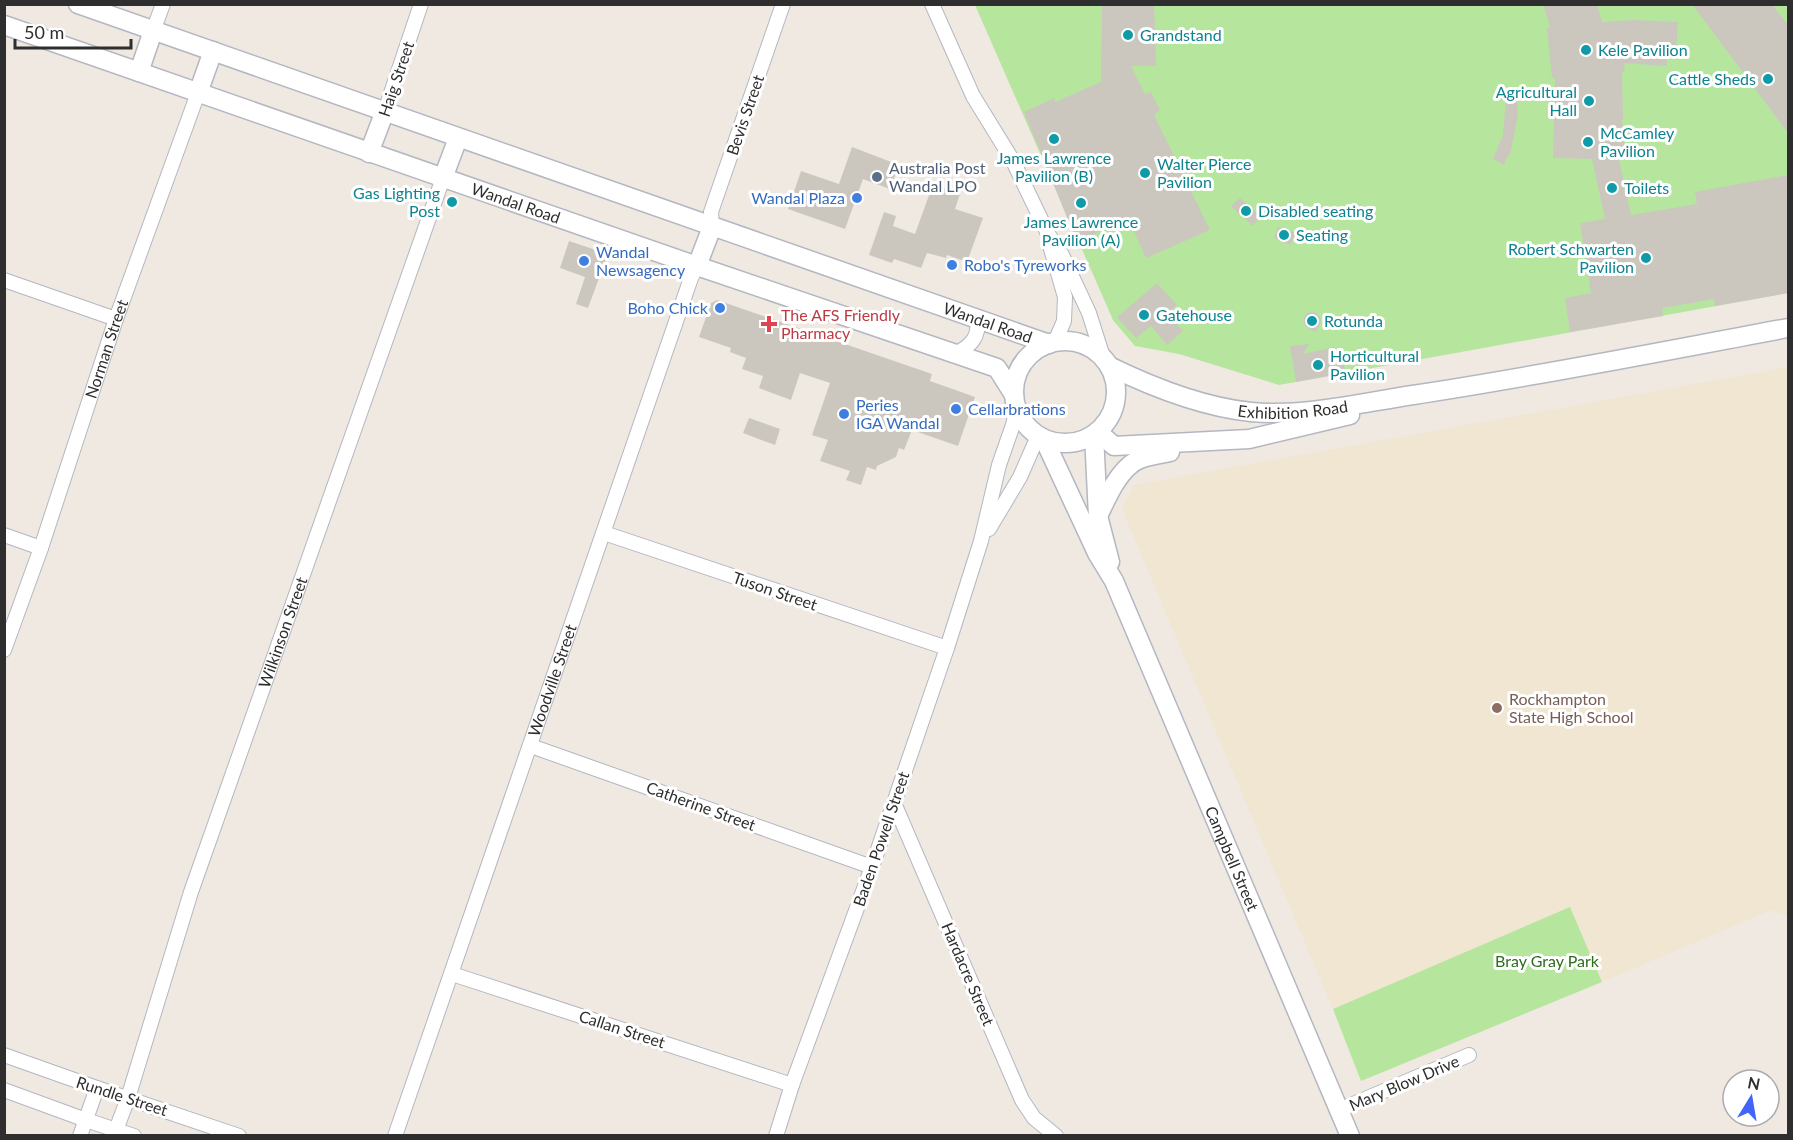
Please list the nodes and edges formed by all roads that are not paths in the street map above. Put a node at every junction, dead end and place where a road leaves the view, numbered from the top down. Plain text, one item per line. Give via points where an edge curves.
1 (78, 4) edge
2 (163, 4) edge
3 (421, 4) edge
4 (783, 4) edge
5 (932, 4) edge
6 (4, 25) edge
7 (153, 31) junction
8 (213, 51) junction
9 (139, 72) junction
10 (198, 93) junction
11 (385, 111) junction
12 (458, 138) junction
13 (369, 153) junction
14 (443, 178) junction
15 (712, 227) junction
16 (1048, 234) junction
17 (697, 266) junction
18 (4, 280) edge
19 (116, 319) junction
20 (977, 320) junction
21 (1788, 328) edge
22 (1052, 343) junction
23 (957, 353) junction
24 (1106, 362) junction
25 (1483, 384) junction
26 (1014, 399) junction
27 (1096, 434) junction
28 (1041, 437) junction
29 (1249, 439) junction
30 (1098, 516) junction
31 (604, 533) junction
32 (4, 535) edge
33 (981, 541) junction
34 (41, 548) junction
35 (1114, 581) junction
36 (947, 648) junction
37 (4, 650) edge
38 (531, 746) junction
39 (894, 803) junction
40 (872, 867) junction
41 (452, 974) junction
42 (4, 1055) edge
43 (1470, 1055) dead end
44 (792, 1085) junction
45 (97, 1088) junction
46 (4, 1090) edge
47 (128, 1098) junction
48 (1339, 1110) junction
49 (86, 1120) junction
50 (116, 1130) junction
51 (80, 1136) edge
52 (134, 1136) edge
53 (239, 1136) edge
54 (395, 1136) edge
55 (776, 1136) edge
56 (1056, 1136) edge
57 (1350, 1136) edge

1 - 7 street, Wandal Road
2 - 7 street
3 - 11 street, Haig Street
4 - 15 street, Bevis Street via 711,212
5 - 16 street via 974,96 1013,161
6 - 9 street, Wandal Road
7 - 8 street, Wandal Road
7 - 9 street
8 - 10 street, Norman Street
8 - 11 street, Wandal Road
9 - 10 street, Wandal Road
10 - 13 street, Wandal Road
10 - 19 street, Norman Street
11 - 12 street, Wandal Road
11 - 13 street, Haig Street
12 - 14 street, Wilkinson Street
12 - 15 street, Wandal Road
13 - 14 street, Wandal Road
14 - 17 street, Wandal Road
14 - 47 street, Wilkinson Street via 191,892
15 - 17 street, Woodville Street
15 - 20 street, Wandal Road
16 - 22 street via 1065,297 1064,321
16 - 24 street via 1089,313
17 - 23 street, Wandal Road
17 - 31 street, Woodville Street
18 - 19 street
19 - 34 street, Norman Street
20 - 22 street, Wandal Road
20 - 23 street via 972,343
21 - 25 street, Exhibition Road
22 - 24 street via 1082,344
22 - 26 street via 1023,363 1015,381
23 - 26 street, Wandal Road via 997,368
24 - 25 street, Exhibition Road via 1148,385 1250,411 1291,413
24 - 27 street via 1115,380 1115,401 1108,422
25 - 29 street, Exhibition Road
26 - 28 street via 1027,427
26 - 33 street, Baden Powell Street via 1014,422
27 - 28 street via 1060,444
27 - 29 street, Exhibition Road via 1114,446
27 - 30 street, Campbell Street
28 - 33 street, Baden Powell Street
28 - 35 street, Campbell Street
29 - 30 street, Exhibition Road via 1147,456 1129,465
30 - 35 street, Campbell Street
31 - 36 street, Tuson Street
31 - 38 street, Woodville Street
32 - 34 street
33 - 36 street, Baden Powell Street
34 - 37 street, Norman Street
35 - 48 street, Campbell Street
36 - 39 street, Baden Powell Street
38 - 40 street, Catherine Street
38 - 41 street, Woodville Street
39 - 40 street, Baden Powell Street
39 - 56 street, Hardacre Street via 1022,1100 1034,1118
40 - 44 street, Baden Powell Street
41 - 44 street, Callan Street
41 - 54 street, Woodville Street
42 - 45 street, Rundle Street
43 - 48 street, Mary Blow Drive
44 - 55 street, Baden Powell Street
45 - 47 street, Rundle Street
45 - 49 street
46 - 49 street, Rundle Street
47 - 50 street, Wilkinson Street
47 - 53 street, Rundle Street
48 - 57 street, Campbell Street
49 - 50 street, Rundle Street
49 - 51 street
50 - 52 street, Rundle Street

